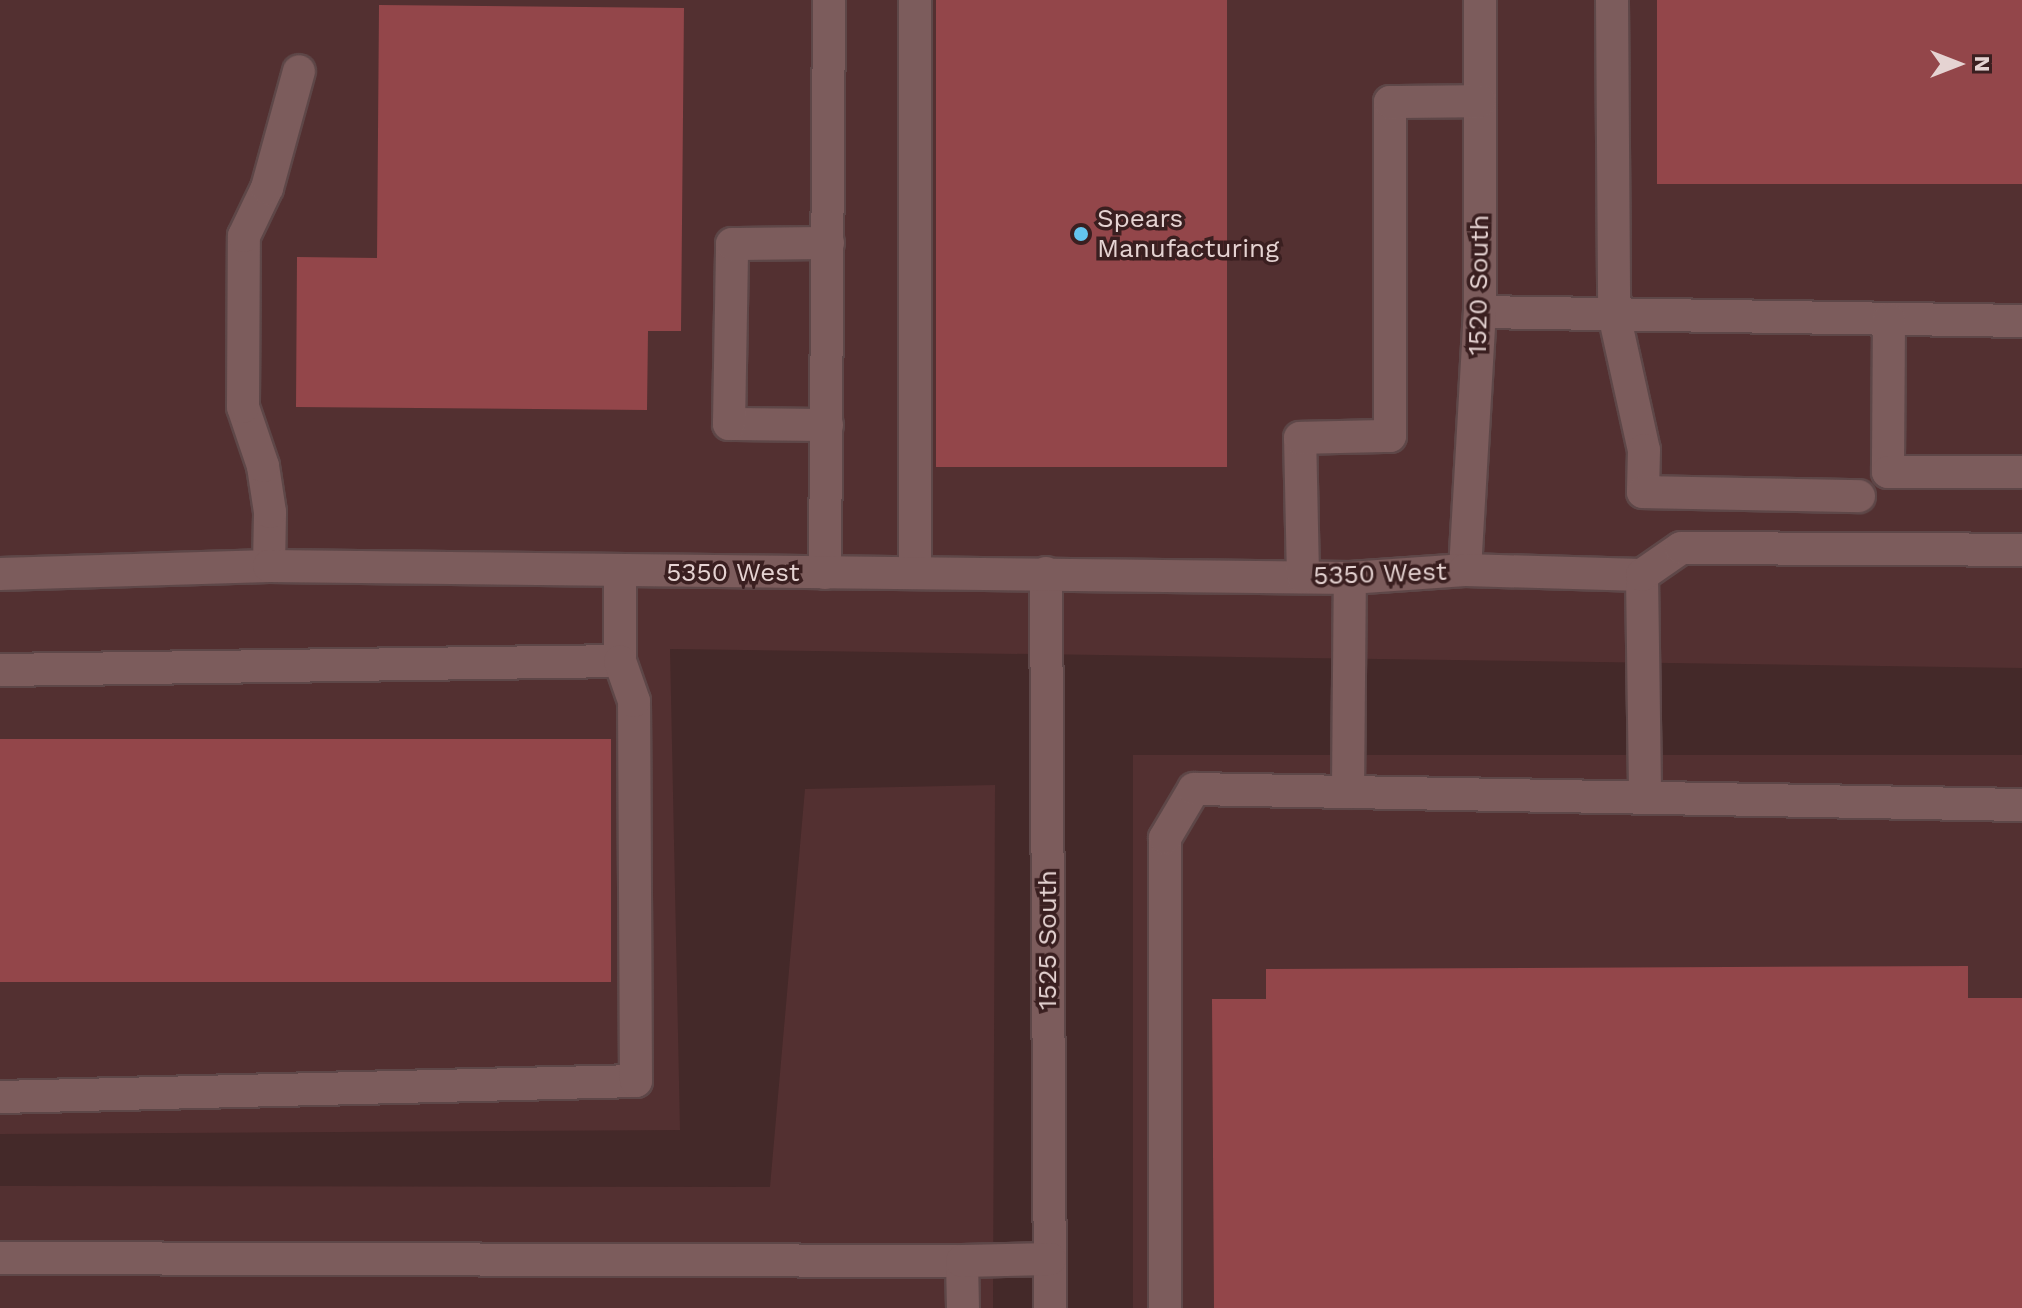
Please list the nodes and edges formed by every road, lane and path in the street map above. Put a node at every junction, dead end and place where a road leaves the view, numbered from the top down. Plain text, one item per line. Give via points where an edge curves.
1 (829, 0) edge
2 (915, 0) edge
3 (1480, 0) edge
4 (1612, 0) edge
5 (299, 71) dead end
6 (1480, 101) junction
7 (828, 243) junction
8 (1480, 312) junction
9 (1614, 314) junction
10 (1889, 319) junction
11 (2022, 321) edge
12 (827, 425) junction
13 (2022, 472) edge
14 (1859, 496) dead end
15 (2022, 550) edge
16 (269, 566) junction
17 (1465, 570) junction
18 (620, 573) junction
19 (825, 573) junction
20 (915, 573) junction
21 (1046, 573) junction
22 (0, 574) edge
23 (1642, 575) junction
24 (1303, 577) junction
25 (1350, 578) junction
26 (620, 661) junction
27 (0, 670) edge
28 (1348, 792) junction
29 (1645, 798) junction
30 (2022, 805) edge
31 (0, 1097) edge
32 (0, 1258) edge
33 (1050, 1259) junction
34 (962, 1261) junction
35 (963, 1308) edge
36 (1050, 1308) edge
37 (1165, 1308) edge

1 - 7 street
2 - 20 street
3 - 6 street, 1520 South
4 - 9 street
5 - 16 street via 267,188 244,236 243,407 263,466 270,512
6 - 8 street, 1520 South
6 - 24 street via 1390,102 1390,436 1300,438
7 - 12 street
7 - 12 street via 732,244 729,424
8 - 9 street
8 - 17 street, 1520 South
9 - 10 street
9 - 14 street via 1644,450 1643,492
10 - 11 street
10 - 13 street via 1888,472
12 - 19 street
15 - 23 street via 1681,548
16 - 18 street, 5350 West
16 - 22 street, 5350 West
17 - 23 street, 5350 West
17 - 25 street, 5350 West
18 - 19 street, 5350 West
18 - 26 street
19 - 20 street, 5350 West
20 - 21 street, 5350 West
21 - 24 street, 5350 West
21 - 33 street, 1525 South
23 - 29 street
24 - 25 street, 5350 West
25 - 28 street
26 - 27 street
26 - 31 street via 634,701 636,1081
28 - 29 street
28 - 37 street via 1194,789 1165,838
29 - 30 street
32 - 34 street
33 - 34 street
33 - 36 street, 1525 South
34 - 35 street

